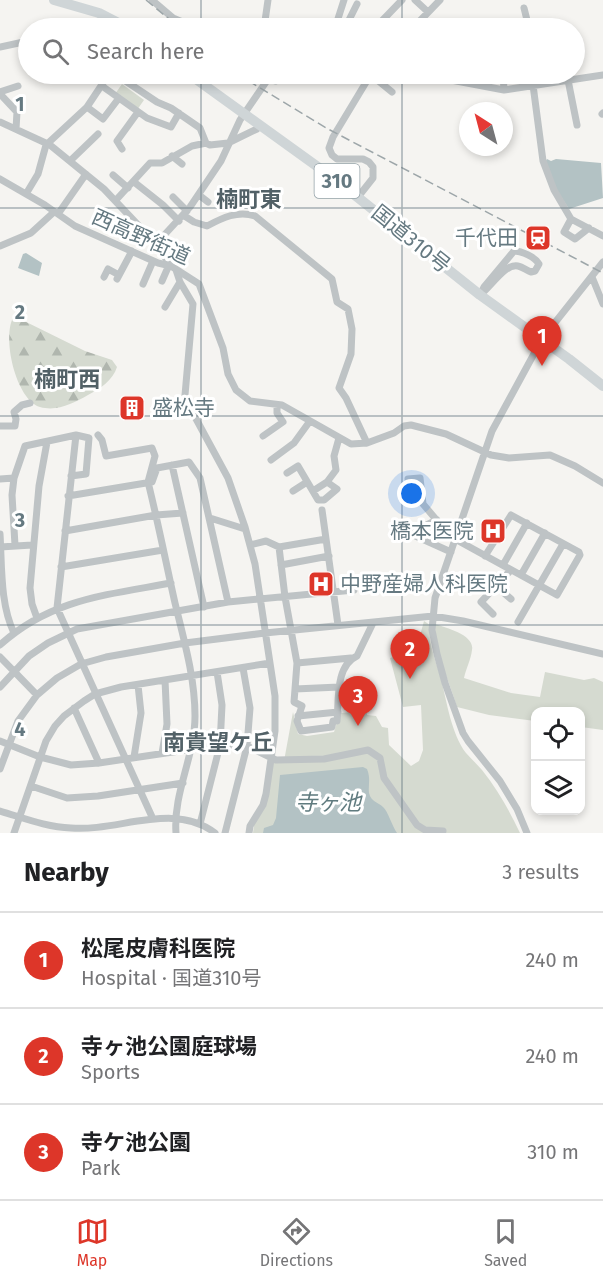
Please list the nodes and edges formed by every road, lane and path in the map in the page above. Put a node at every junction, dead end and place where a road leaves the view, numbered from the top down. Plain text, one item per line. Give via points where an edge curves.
1 (54, 0) edge
2 (152, 0) edge
3 (268, 0) edge
4 (344, 0) edge
5 (402, 0) edge
6 (415, 0) edge
7 (440, 0) edge
8 (357, 4) dead end
9 (524, 8) dead end
10 (429, 12) junction
11 (102, 18) edge
12 (172, 18) edge
13 (265, 18) edge
14 (339, 18) edge
15 (350, 18) edge
16 (385, 18) edge
17 (423, 18) edge
18 (526, 18) edge
19 (18, 43) edge
20 (0, 47) edge
21 (603, 75) edge
22 (585, 78) edge
23 (130, 84) edge
24 (203, 84) edge
25 (264, 84) edge
26 (364, 84) edge
27 (382, 84) edge
28 (472, 84) edge
29 (504, 84) edge
30 (541, 84) edge
31 (568, 84) edge
32 (534, 85) junction
33 (18, 86) dead end
34 (102, 86) joint
35 (504, 90) junction
36 (392, 92) dead end
37 (0, 93) edge
38 (119, 98) junction
39 (87, 107) junction
40 (138, 112) junction
41 (179, 113) junction
42 (244, 114) junction
43 (0, 122) edge
44 (577, 124) dead end
45 (259, 125) junction
46 (16, 129) junction
47 (98, 134) dead end
48 (230, 141) junction
49 (206, 143) junction
50 (49, 144) junction
51 (122, 148) dead end
52 (172, 156) junction
53 (70, 161) junction
54 (182, 164) dead end
55 (86, 174) junction
56 (113, 175) dead end
57 (0, 179) edge
58 (134, 182) junction
59 (128, 188) junction
60 (26, 194) junction
61 (198, 195) junction
62 (173, 197) dead end
63 (358, 197) junction
64 (116, 200) junction
65 (208, 202) dead end
66 (56, 213) junction
67 (183, 216) junction
68 (572, 219) junction
69 (589, 228) junction
70 (603, 236) edge
71 (156, 244) junction
72 (0, 246) edge
73 (132, 251) junction
74 (153, 261) junction
75 (603, 262) edge
76 (172, 267) junction
77 (104, 277) dead end
78 (592, 277) junction
79 (162, 281) dead end
80 (180, 282) junction
81 (143, 284) dead end
82 (480, 295) junction
83 (602, 299) edge
84 (165, 307) dead end
85 (542, 339) junction
86 (603, 386) edge
87 (30, 403) dead end
88 (277, 405) junction
89 (310, 421) junction
90 (0, 426) edge
91 (76, 435) junction
92 (98, 435) dead end
93 (263, 436) dead end
94 (339, 438) junction
95 (47, 442) junction
96 (367, 443) junction
97 (484, 453) junction
98 (271, 460) dead end
99 (172, 465) junction
100 (288, 473) dead end
101 (71, 476) junction
102 (14, 478) junction
103 (0, 479) edge
104 (408, 479) dead end
105 (148, 482) junction
106 (307, 482) junction
107 (327, 482) junction
108 (603, 483) edge
109 (293, 491) dead end
110 (313, 491) junction
111 (68, 496) junction
112 (322, 510) dead end
113 (183, 513) junction
114 (156, 515) junction
115 (210, 518) junction
116 (437, 520) junction
117 (527, 523) junction
118 (245, 529) junction
119 (65, 531) junction
120 (545, 533) junction
121 (0, 534) edge
122 (326, 539) junction
123 (455, 539) junction
124 (32, 544) junction
125 (563, 544) junction
126 (15, 545) junction
127 (250, 545) junction
128 (0, 547) edge
129 (279, 547) junction
130 (163, 550) junction
131 (451, 552) junction
132 (329, 556) junction
133 (485, 556) junction
134 (281, 565) junction
135 (503, 566) junction
136 (61, 567) junction
137 (511, 570) junction
138 (521, 575) junction
139 (171, 583) junction
140 (539, 585) junction
141 (497, 586) junction
142 (354, 590) dead end
143 (334, 592) junction
144 (285, 597) junction
145 (260, 599) junction
146 (511, 599) dead end
147 (228, 602) junction
148 (204, 607) junction
149 (57, 608) junction
150 (177, 611) junction
151 (493, 614) dead end
152 (433, 616) junction
153 (37, 618) junction
154 (373, 622) junction
155 (518, 622) dead end
156 (338, 625) junction
157 (291, 630) junction
158 (14, 633) junction
159 (68, 633) junction
160 (265, 633) junction
161 (185, 643) junction
162 (0, 645) edge
163 (603, 654) edge
164 (0, 657) edge
165 (351, 658) junction
166 (270, 663) junction
167 (297, 663) junction
168 (81, 664) junction
169 (243, 668) junction
170 (13, 670) junction
171 (217, 672) junction
172 (191, 676) junction
173 (165, 680) junction
174 (138, 685) junction
175 (0, 687) edge
176 (339, 687) junction
177 (295, 689) junction
178 (95, 694) junction
179 (36, 695) junction
180 (74, 708) junction
181 (338, 712) junction
182 (298, 716) junction
183 (0, 741) edge
184 (8, 745) junction
185 (220, 745) junction
186 (247, 746) junction
187 (191, 749) junction
188 (162, 753) junction
189 (40, 757) junction
190 (134, 758) junction
191 (270, 758) junction
192 (125, 759) junction
193 (99, 763) junction
194 (0, 769) edge
195 (183, 783) junction
196 (31, 786) junction
197 (139, 790) junction
198 (0, 811) edge
199 (20, 817) junction
200 (175, 818) junction
201 (153, 819) junction
202 (200, 824) junction
203 (46, 829) edge
204 (104, 829) edge
205 (72, 831) edge
206 (443, 831) dead end
207 (14, 833) edge
208 (176, 833) edge
209 (215, 833) edge
210 (225, 833) edge
211 (249, 833) edge
212 (527, 833) edge

1 - 11 highway via 99,13
2 - 12 street
3 - 13 street
4 - 14 street
5 - 16 street
6 - 10 street
7 - 10 street
8 - 15 street
9 - 18 street
10 - 17 street
19 - 20 street
21 - 22 street
23 - 41 street
24 - 42 highway, 国道310号 / 310
25 - 42 street
26 - 63 street via 329,148 337,159 363,159 373,167 373,178
27 - 36 street
28 - 35 street
29 - 35 street
30 - 32 street
31 - 44 street
32 - 35 street
32 - 68 street via 545,170
33 - 37 street
34 - 38 street
34 - 39 street
37 - 46 street via 17,112
38 - 39 street via 103,119
38 - 40 street
39 - 50 street
40 - 41 street via 171,127
40 - 51 street via 117,141
41 - 49 street via 200,128
42 - 45 highway, 国道310号 / 310
42 - 48 street
43 - 46 street
45 - 48 street
45 - 63 highway, 国道310号 / 310
46 - 50 street
47 - 53 street
48 - 49 street
48 - 61 street
49 - 52 street
50 - 53 street
50 - 60 street
52 - 54 street
52 - 58 street via 162,163 150,162
53 - 55 street
55 - 64 street
55 - 66 street
56 - 59 street
57 - 60 street, 西高野街道
58 - 59 street
58 - 67 street
59 - 64 street
60 - 66 street, 西高野街道
61 - 65 street
61 - 67 street
62 - 67 street
63 - 82 highway, 国道310号 / 310
64 - 71 street
66 - 72 street via 31,233
66 - 73 street, 西高野街道 via 75,226
67 - 71 street
67 - 96 street via 207,226 245,212 255,216 332,279 337,302 348,309 352,329 351,354 339,388
68 - 69 street
68 - 69 street via 564,232 569,236 575,239
69 - 70 street
71 - 76 street
73 - 74 street, 西高野街道
73 - 77 street via 118,277 108,269
74 - 76 street, 西高野街道
74 - 81 street
75 - 78 street
76 - 79 street
76 - 80 street
76 - 88 street, 西高野街道 via 199,284 236,390 250,401
78 - 83 street
78 - 85 street
80 - 84 street
80 - 118 street via 193,304 185,395 228,478
82 - 82 street via 512,252 520,251 538,262 531,272 517,266 507,268
82 - 85 highway, 国道310号 / 310
85 - 86 highway, 国道310号 / 310
85 - 97 street via 507,401
87 - 90 street via 14,412 15,426
88 - 89 street, 西高野街道
88 - 93 street via 282,422
89 - 94 street, 西高野街道
89 - 98 street via 294,445
91 - 95 street
91 - 101 street
91 - 101 street via 89,438 86,474
92 - 105 street via 106,456 152,448
94 - 96 street, 西高野街道 via 351,444
94 - 107 street via 334,456 336,470
95 - 102 street via 26,446
95 - 124 street
96 - 97 street via 411,425 446,434
97 - 108 street via 509,458 550,455
97 - 123 street
99 - 105 street via 157,468 152,482
99 - 113 street
99 - 115 street via 189,462 200,478
100 - 106 street via 298,466
101 - 111 street
102 - 103 street
102 - 126 street
104 - 116 street via 420,478 423,504
105 - 111 street
105 - 114 street
106 - 109 street
106 - 110 street
107 - 110 street
107 - 110 street via 337,489 324,500 318,500
111 - 119 street
112 - 122 street
113 - 114 street
113 - 148 street
114 - 119 street
114 - 130 street
115 - 118 street
115 - 147 street
116 - 123 street
116 - 131 street via 411,534
117 - 120 street
117 - 133 street via 509,516
117 - 135 street
118 - 127 street
119 - 136 street
120 - 125 street
120 - 138 street
121 - 128 street
122 - 129 street
122 - 132 street
123 - 131 street
123 - 133 street
124 - 126 street
124 - 153 street via 30,588
125 - 140 street
125 - 140 street via 580,555 557,595
126 - 128 street
127 - 129 street via 266,541
127 - 145 street
128 - 158 street via 3,608
129 - 134 street
130 - 136 street
130 - 139 street
131 - 152 street
132 - 134 street
132 - 143 street
133 - 135 street
134 - 144 street
135 - 137 street
136 - 149 street
137 - 138 street
137 - 141 street
138 - 140 street
139 - 149 street via 82,599
139 - 150 street
140 - 155 street
141 - 146 street
141 - 151 street via 481,602
142 - 143 street
143 - 144 street
143 - 156 street
144 - 145 street
144 - 157 street
145 - 147 street
145 - 160 street
147 - 148 street
148 - 150 street
149 - 153 street
149 - 159 street
150 - 159 street
150 - 161 street
152 - 154 street
152 - 163 street
152 - 212 street via 437,654 463,733 500,781
153 - 158 street
154 - 156 street
154 - 165 street via 357,656
156 - 157 street
157 - 160 street
157 - 167 street
158 - 162 street
159 - 168 street
159 - 170 street
160 - 161 street
160 - 166 street
161 - 168 street
161 - 172 street
164 - 170 street
165 - 167 street
165 - 176 street via 342,670
166 - 169 street
166 - 191 street via 275,696
167 - 177 street
168 - 178 street
168 - 179 street
169 - 171 street
169 - 186 street via 250,708
170 - 175 street
170 - 179 street
171 - 172 street
171 - 185 street via 222,705
172 - 173 street
172 - 187 street via 195,713
173 - 174 street
173 - 188 street via 167,724
174 - 178 street
174 - 190 street via 141,713
176 - 177 street
176 - 181 street
177 - 182 street via 294,702 302,706
178 - 180 street
178 - 192 street
179 - 184 street via 18,721
180 - 189 street via 55,726
180 - 193 street
181 - 182 street
181 - 182 street via 332,727 301,731
183 - 184 street
184 - 189 street
184 - 194 street
185 - 186 street
185 - 187 street
185 - 202 street
186 - 191 street
186 - 210 street
187 - 188 street
187 - 195 street
188 - 190 street
189 - 193 street via 71,765
189 - 196 street
190 - 192 street
191 - 206 street via 324,759 368,750 382,762 384,778 417,825 425,830
191 - 211 street via 263,805
192 - 193 street
192 - 197 street
195 - 197 street
195 - 200 street
196 - 197 street via 67,798
196 - 199 street
197 - 201 street
198 - 199 street
199 - 203 street
199 - 207 street
200 - 201 street
200 - 202 street
200 - 208 street
201 - 204 street
202 - 209 street
203 - 205 street
204 - 205 street

